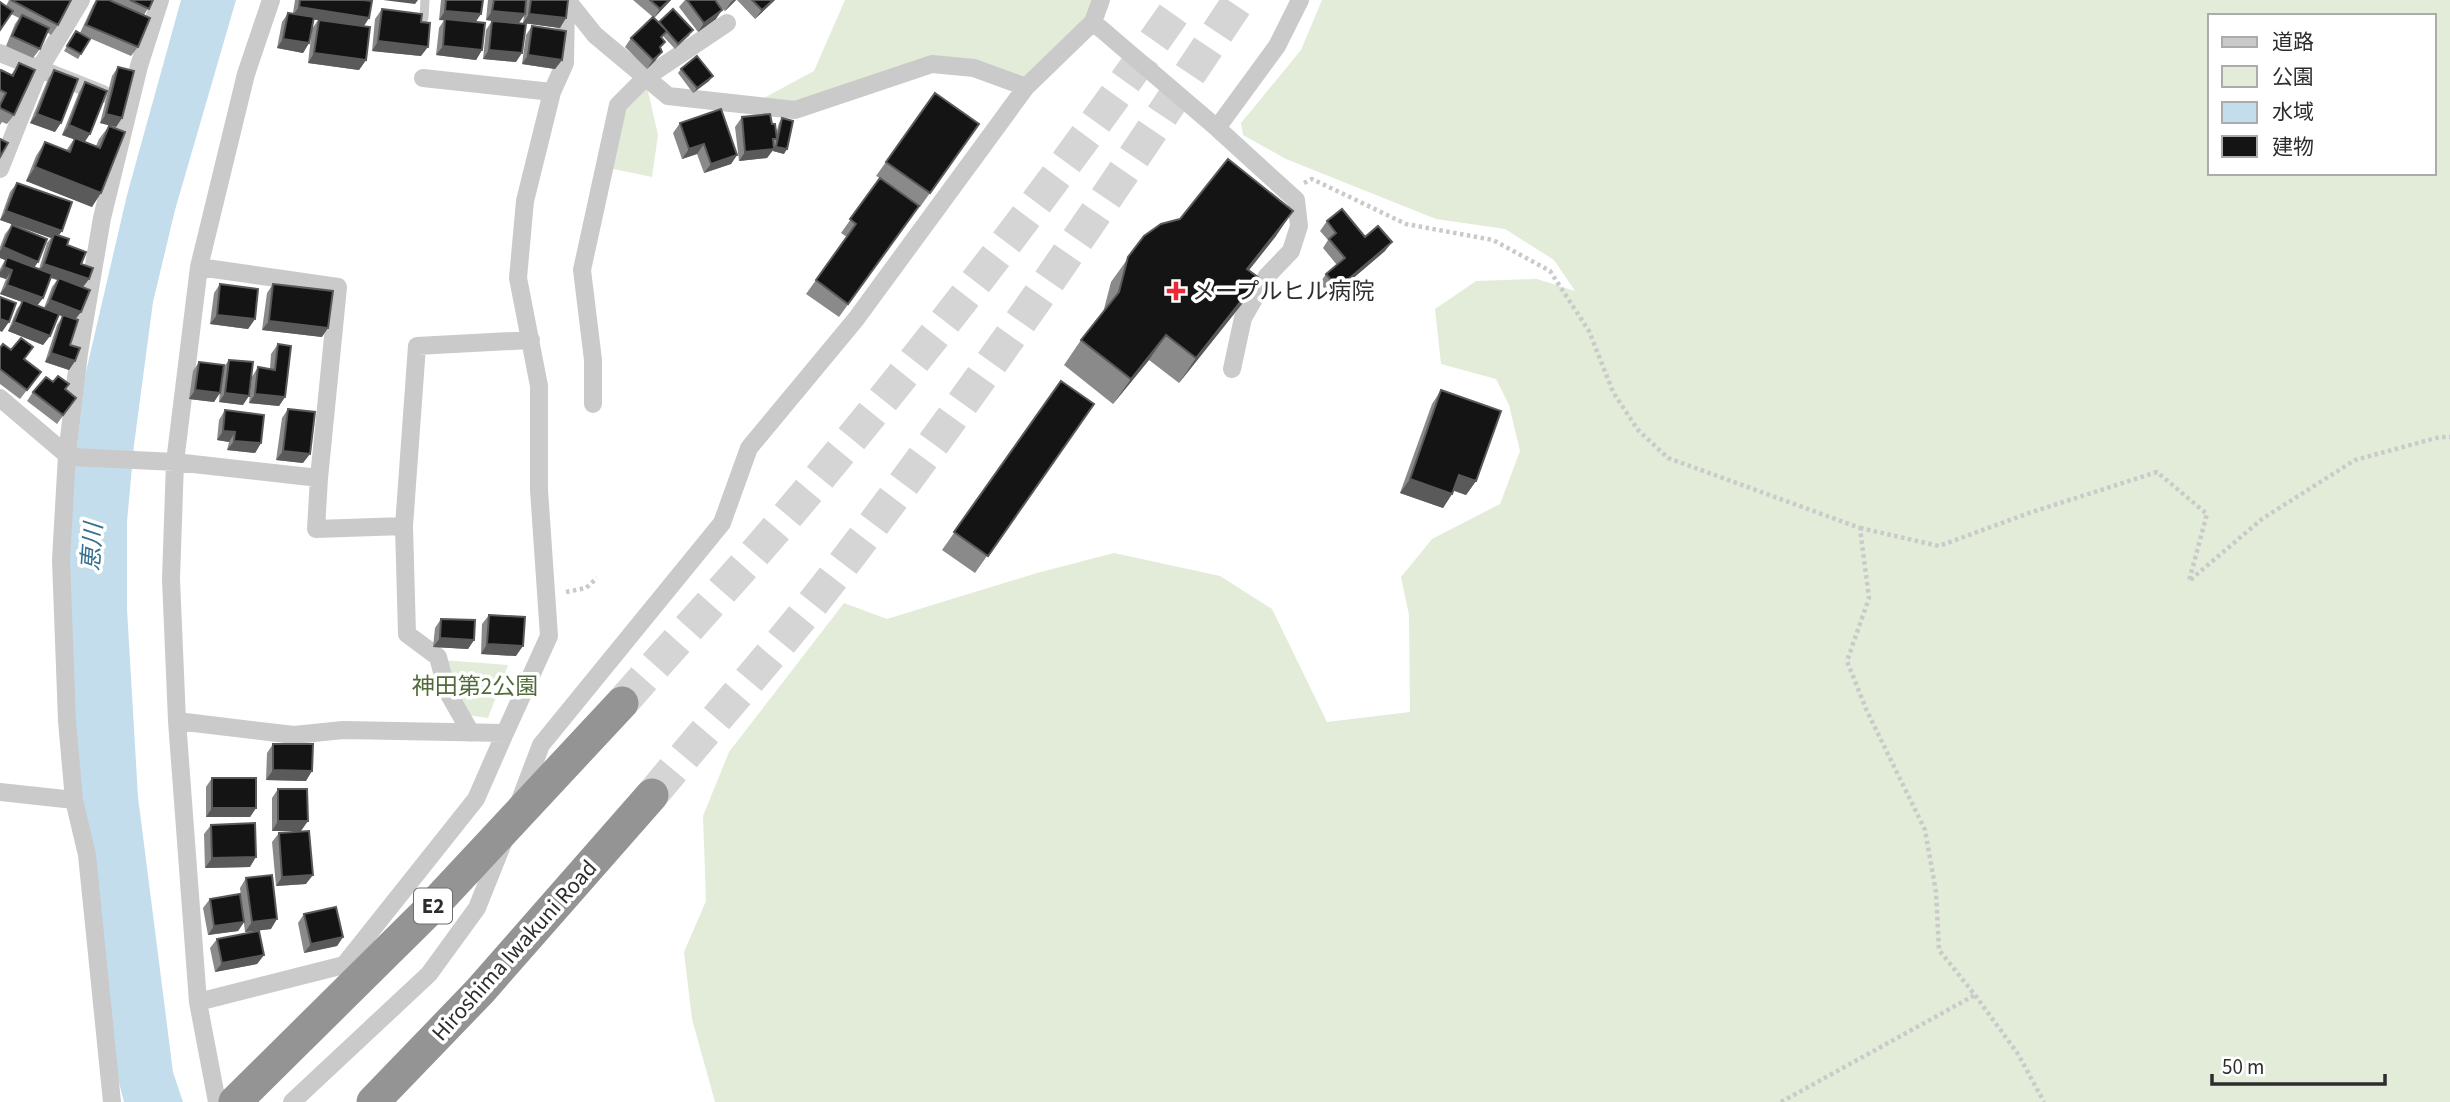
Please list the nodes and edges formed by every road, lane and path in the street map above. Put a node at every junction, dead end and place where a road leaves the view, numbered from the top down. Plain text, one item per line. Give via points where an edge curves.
1 (81, 0) edge
2 (160, 0) edge
3 (271, 0) edge
4 (425, 0) edge
5 (567, 0) edge
6 (1101, 0) edge
7 (1300, 0) edge
8 (424, 18) edge
9 (1093, 22) junction
10 (727, 23) dead end
11 (0, 53) edge
12 (40, 68) junction
13 (423, 78) dead end
14 (645, 78) junction
15 (1026, 87) junction
16 (552, 92) junction
17 (103, 94) edge
18 (1217, 128) junction
19 (0, 169) edge
20 (1288, 192) junction
21 (199, 267) junction
22 (531, 340) junction
23 (1232, 369) dead end
24 (0, 398) edge
25 (593, 404) dead end
26 (2450, 437) edge
27 (70, 456) junction
28 (175, 462) junction
29 (319, 478) junction
30 (404, 526) junction
31 (1860, 528) junction
32 (597, 578) dead end
33 (547, 603) junction
34 (622, 703) tunnel mouth
35 (177, 720) junction
36 (471, 733) junction
37 (505, 733) junction
38 (0, 792) edge
39 (653, 795) tunnel mouth
40 (74, 800) junction
41 (1975, 995) junction
42 (198, 1002) junction
43 (112, 1102) edge
44 (217, 1102) edge
45 (235, 1102) edge
46 (292, 1102) edge
47 (373, 1102) edge
48 (1781, 1102) edge
49 (2044, 1102) edge

1 - 12 street
2 - 27 street via 102,218 79,353
3 - 21 street via 246,74
4 - 8 lane
5 - 14 street via 595,35
5 - 16 street via 565,63
6 - 9 street
7 - 18 street via 1277,46
9 - 15 street
9 - 18 street
10 - 14 street
11 - 12 street
12 - 17 street
12 - 19 street
13 - 16 street
14 - 15 street via 668,96 795,110 932,64 974,68
14 - 25 street via 618,105 582,270 593,360
15 - 46 street via 856,319 749,448 722,523 541,745 477,908 429,974
16 - 22 street via 525,201 518,278
18 - 20 street
20 - 23 street via 1296,201 1299,226 1291,251 1267,276 1244,318
20 - 31 path via 1312,179 1406,224 1493,240 1550,271 1589,331 1613,392 1638,430 1668,458
21 - 28 street
21 - 29 street via 338,287
22 - 30 street via 417,346
22 - 33 street via 539,386 539,490
24 - 27 street
26 - 31 path via 2355,460 2262,519 2189,581 2207,514 2157,472 1938,546
27 - 28 street
27 - 40 street via 61,560
28 - 29 street
28 - 35 street via 171,579
29 - 30 street via 317,529
30 - 36 street via 407,634 438,657 447,691
31 - 41 path via 1869,598 1847,661 1925,830 1936,892 1939,950
32 - 33 path via 586,588
33 - 37 street via 549,636
34 - 45 highway, E2 via 428,911
35 - 36 street via 294,736 343,730
35 - 42 street
36 - 37 street
37 - 42 street via 476,799 344,965
38 - 40 street
39 - 47 highway, Hiroshima Iwakuni Road via 480,990
40 - 43 street via 87,855
41 - 48 path
41 - 49 path via 2018,1054
42 - 44 street

